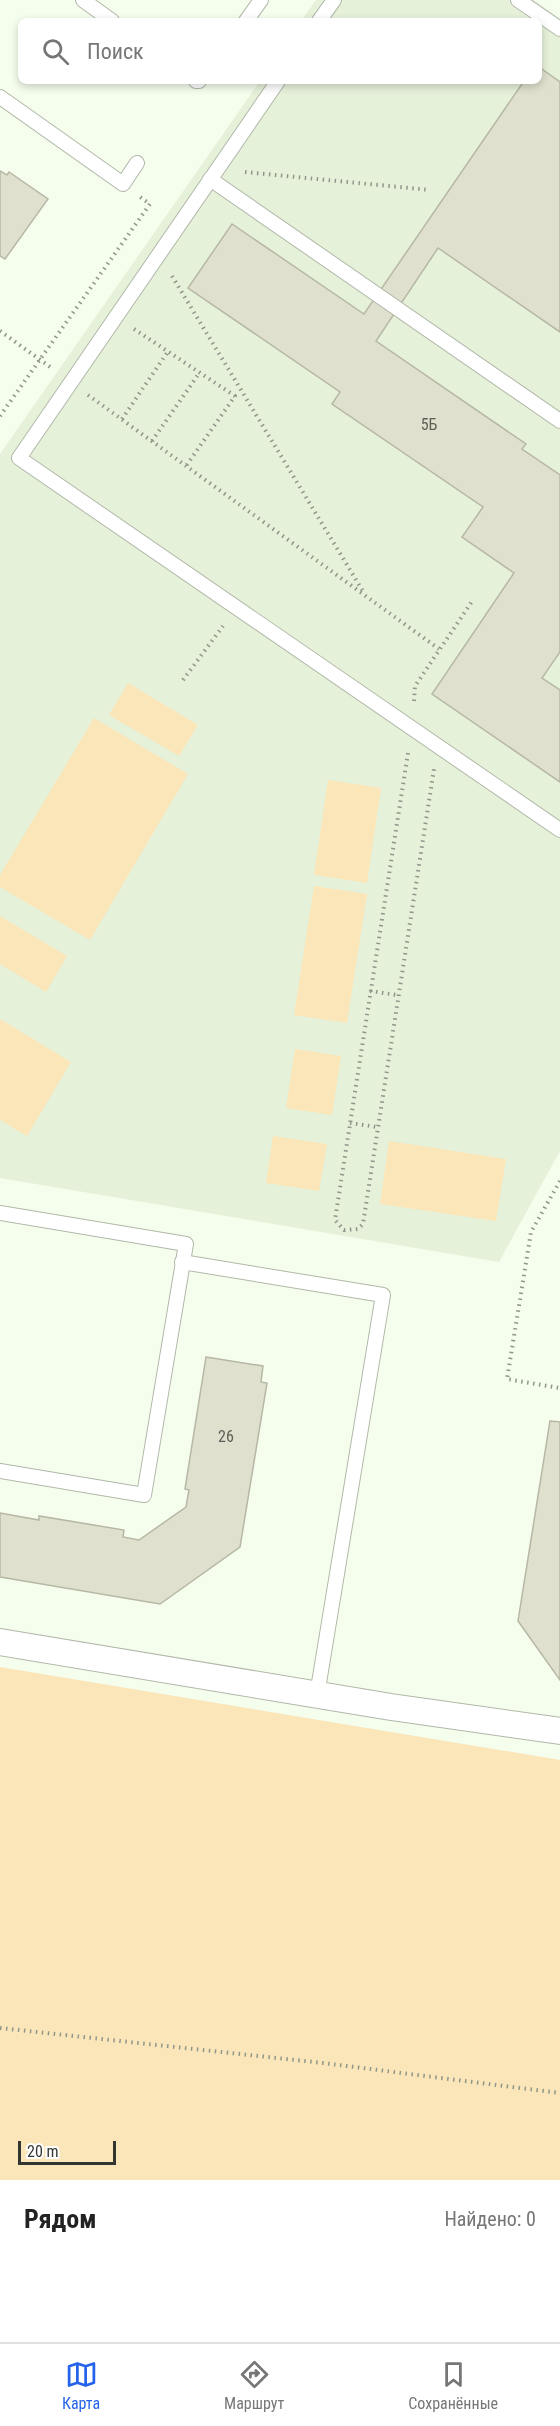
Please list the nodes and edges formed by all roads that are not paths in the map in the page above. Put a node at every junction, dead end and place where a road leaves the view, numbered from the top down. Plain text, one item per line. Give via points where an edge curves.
1 (83, 0) edge
2 (261, 0) edge
3 (334, 0) edge
4 (518, 0) edge
5 (108, 18) edge
6 (248, 18) edge
7 (321, 18) edge
8 (560, 29) edge
9 (276, 84) edge
10 (0, 97) edge
11 (137, 163) dead end
12 (214, 174) junction
13 (560, 421) edge
14 (560, 830) edge
15 (0, 1213) edge
16 (182, 1262) junction
17 (0, 1471) edge
18 (0, 1642) edge
19 (317, 1695) junction
20 (560, 1731) edge

1 - 5 lane
2 - 6 lane
3 - 7 lane
4 - 8 lane
9 - 12 lane
10 - 11 lane via 123,184
12 - 13 lane
12 - 14 lane via 19,459
15 - 16 lane via 186,1244
16 - 17 lane via 144,1495
16 - 19 lane via 383,1295
18 - 19 street
19 - 20 street

